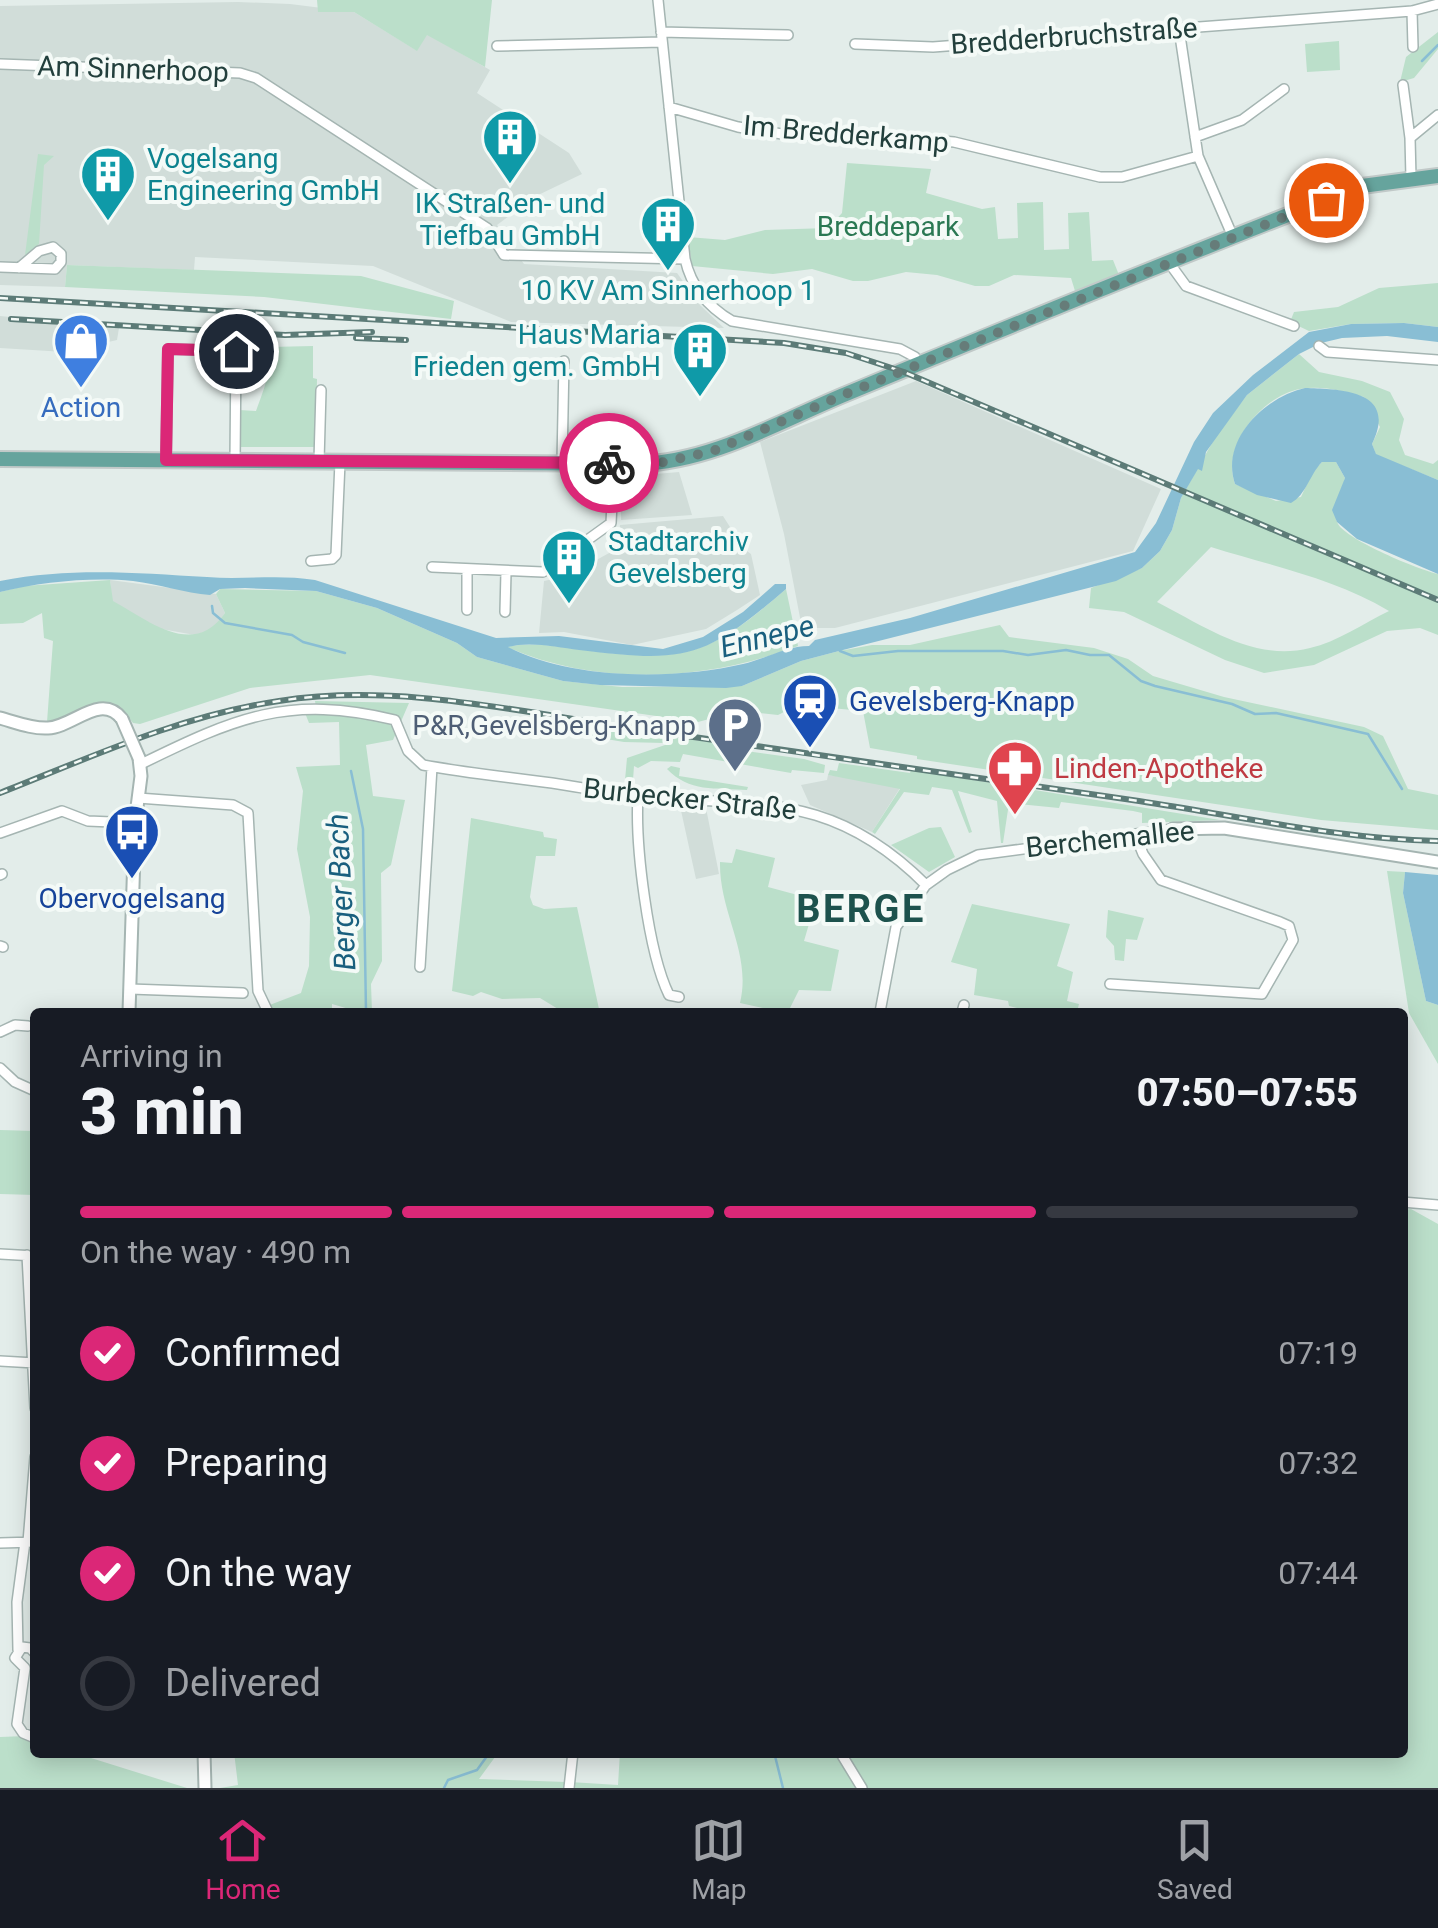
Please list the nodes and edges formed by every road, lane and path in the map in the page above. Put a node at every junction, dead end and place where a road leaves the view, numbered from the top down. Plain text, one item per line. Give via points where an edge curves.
1 (658, 0) edge
2 (1438, 4) edge
3 (1412, 11) junction
4 (1179, 29) junction
5 (788, 35) dead end
6 (662, 37) junction
7 (856, 44) dead end
8 (497, 46) dead end
9 (1413, 46) dead end
10 (0, 64) edge
11 (1403, 85) dead end
12 (1284, 89) dead end
13 (669, 106) junction
14 (1438, 114) edge
15 (1194, 137) junction
16 (1410, 138) junction
17 (1198, 156) junction
18 (1438, 176) edge
19 (1411, 178) junction
20 (1233, 237) junction
21 (684, 259) junction
22 (1170, 264) junction
23 (0, 267) edge
24 (20, 268) dead end
25 (1294, 326) dead end
26 (1319, 346) dead end
27 (1438, 360) edge
28 (564, 361) dead end
29 (918, 365) junction
30 (321, 390) dead end
31 (0, 460) edge
32 (166, 460) junction
33 (236, 460) junction
34 (319, 461) junction
35 (340, 462) junction
36 (562, 462) junction
37 (614, 463) junction
38 (311, 561) dead end
39 (432, 567) dead end
40 (468, 569) junction
41 (506, 572) junction
42 (467, 610) dead end
43 (506, 612) dead end
44 (0, 718) edge
45 (140, 761) junction
46 (432, 766) junction
47 (638, 796) junction
48 (138, 798) junction
49 (135, 824) junction
50 (1173, 829) joint
51 (0, 833) edge
52 (1135, 834) junction
53 (1438, 862) edge
54 (926, 884) junction
55 (420, 967) dead end
56 (1110, 984) dead end
57 (130, 989) junction
58 (243, 993) dead end
59 (680, 997) dead end
60 (129, 1008) edge
61 (266, 1008) edge
62 (881, 1008) edge
63 (28, 1026) dead end
64 (0, 1032) edge
65 (0, 1068) edge
66 (30, 1089) edge
67 (1408, 1202) edge
68 (1438, 1205) edge
69 (0, 1254) edge
70 (30, 1255) edge
71 (0, 1361) edge
72 (30, 1363) edge
73 (29, 1542) edge
74 (0, 1544) edge
75 (18, 1650) junction
76 (30, 1650) edge
77 (30, 1665) edge
78 (25, 1668) junction
79 (30, 1736) edge
80 (204, 1758) edge
81 (572, 1758) edge
82 (844, 1758) edge
83 (205, 1788) edge
84 (569, 1788) edge
85 (862, 1788) edge

1 - 6 street
2 - 3 street, Bredderbruchstraße
3 - 4 street, Bredderbruchstraße
3 - 9 street
4 - 7 street, Bredderbruchstraße via 933,47
4 - 15 street
5 - 6 street
6 - 8 street
6 - 13 street
10 - 21 street, Am Sinnerhoop via 240,73 487,228 504,255
11 - 16 street
12 - 15 street via 1242,120
13 - 17 street, Im Bredderkamp via 782,134 954,142 1100,177
13 - 21 street
14 - 16 street
15 - 17 street
16 - 19 street
17 - 20 street
18 - 19 main road
19 - 20 main road via 1362,186
20 - 22 main road
21 - 29 street via 702,295 732,321 900,349
22 - 25 street via 1186,286
22 - 29 main road
23 - 24 street
26 - 27 street via 1327,352
28 - 36 street
29 - 37 main road via 713,451
30 - 34 street
31 - 32 main road
32 - 33 main road
32 - 33 street via 168,349 236,351
33 - 34 main road
34 - 35 main road
35 - 36 main road
35 - 38 street via 336,555
36 - 37 main road
37 - 41 street via 607,529 543,572
39 - 40 street
40 - 41 street
40 - 42 street
41 - 43 street
44 - 45 street, bridge via 47,728 94,710 116,712
45 - 46 street via 217,726 302,709 395,720 408,751
45 - 48 street
46 - 47 street, Burbecker Straße
46 - 55 street
47 - 54 street, Burbecker Straße via 764,803 821,815 888,850
47 - 59 street via 637,842 656,952 666,990
48 - 49 street
48 - 61 street via 233,805 248,812 258,992
49 - 51 street via 88,822 60,811
49 - 57 street
50 - 52 street, Berchemallee
50 - 53 street, Berchemallee via 1224,828
52 - 54 street, Berchemallee via 978,856
52 - 56 street via 1160,880 1280,922 1293,940 1262,994
54 - 62 street, Berchemallee via 896,927
57 - 58 street
57 - 60 street
63 - 64 street
65 - 66 street
67 - 68 street
69 - 70 street
71 - 72 street
73 - 74 street
73 - 75 street via 16,1620
75 - 76 street
75 - 78 street via 16,1662
77 - 78 street
78 - 79 street via 16,1714
80 - 83 street
81 - 84 street
82 - 85 street

